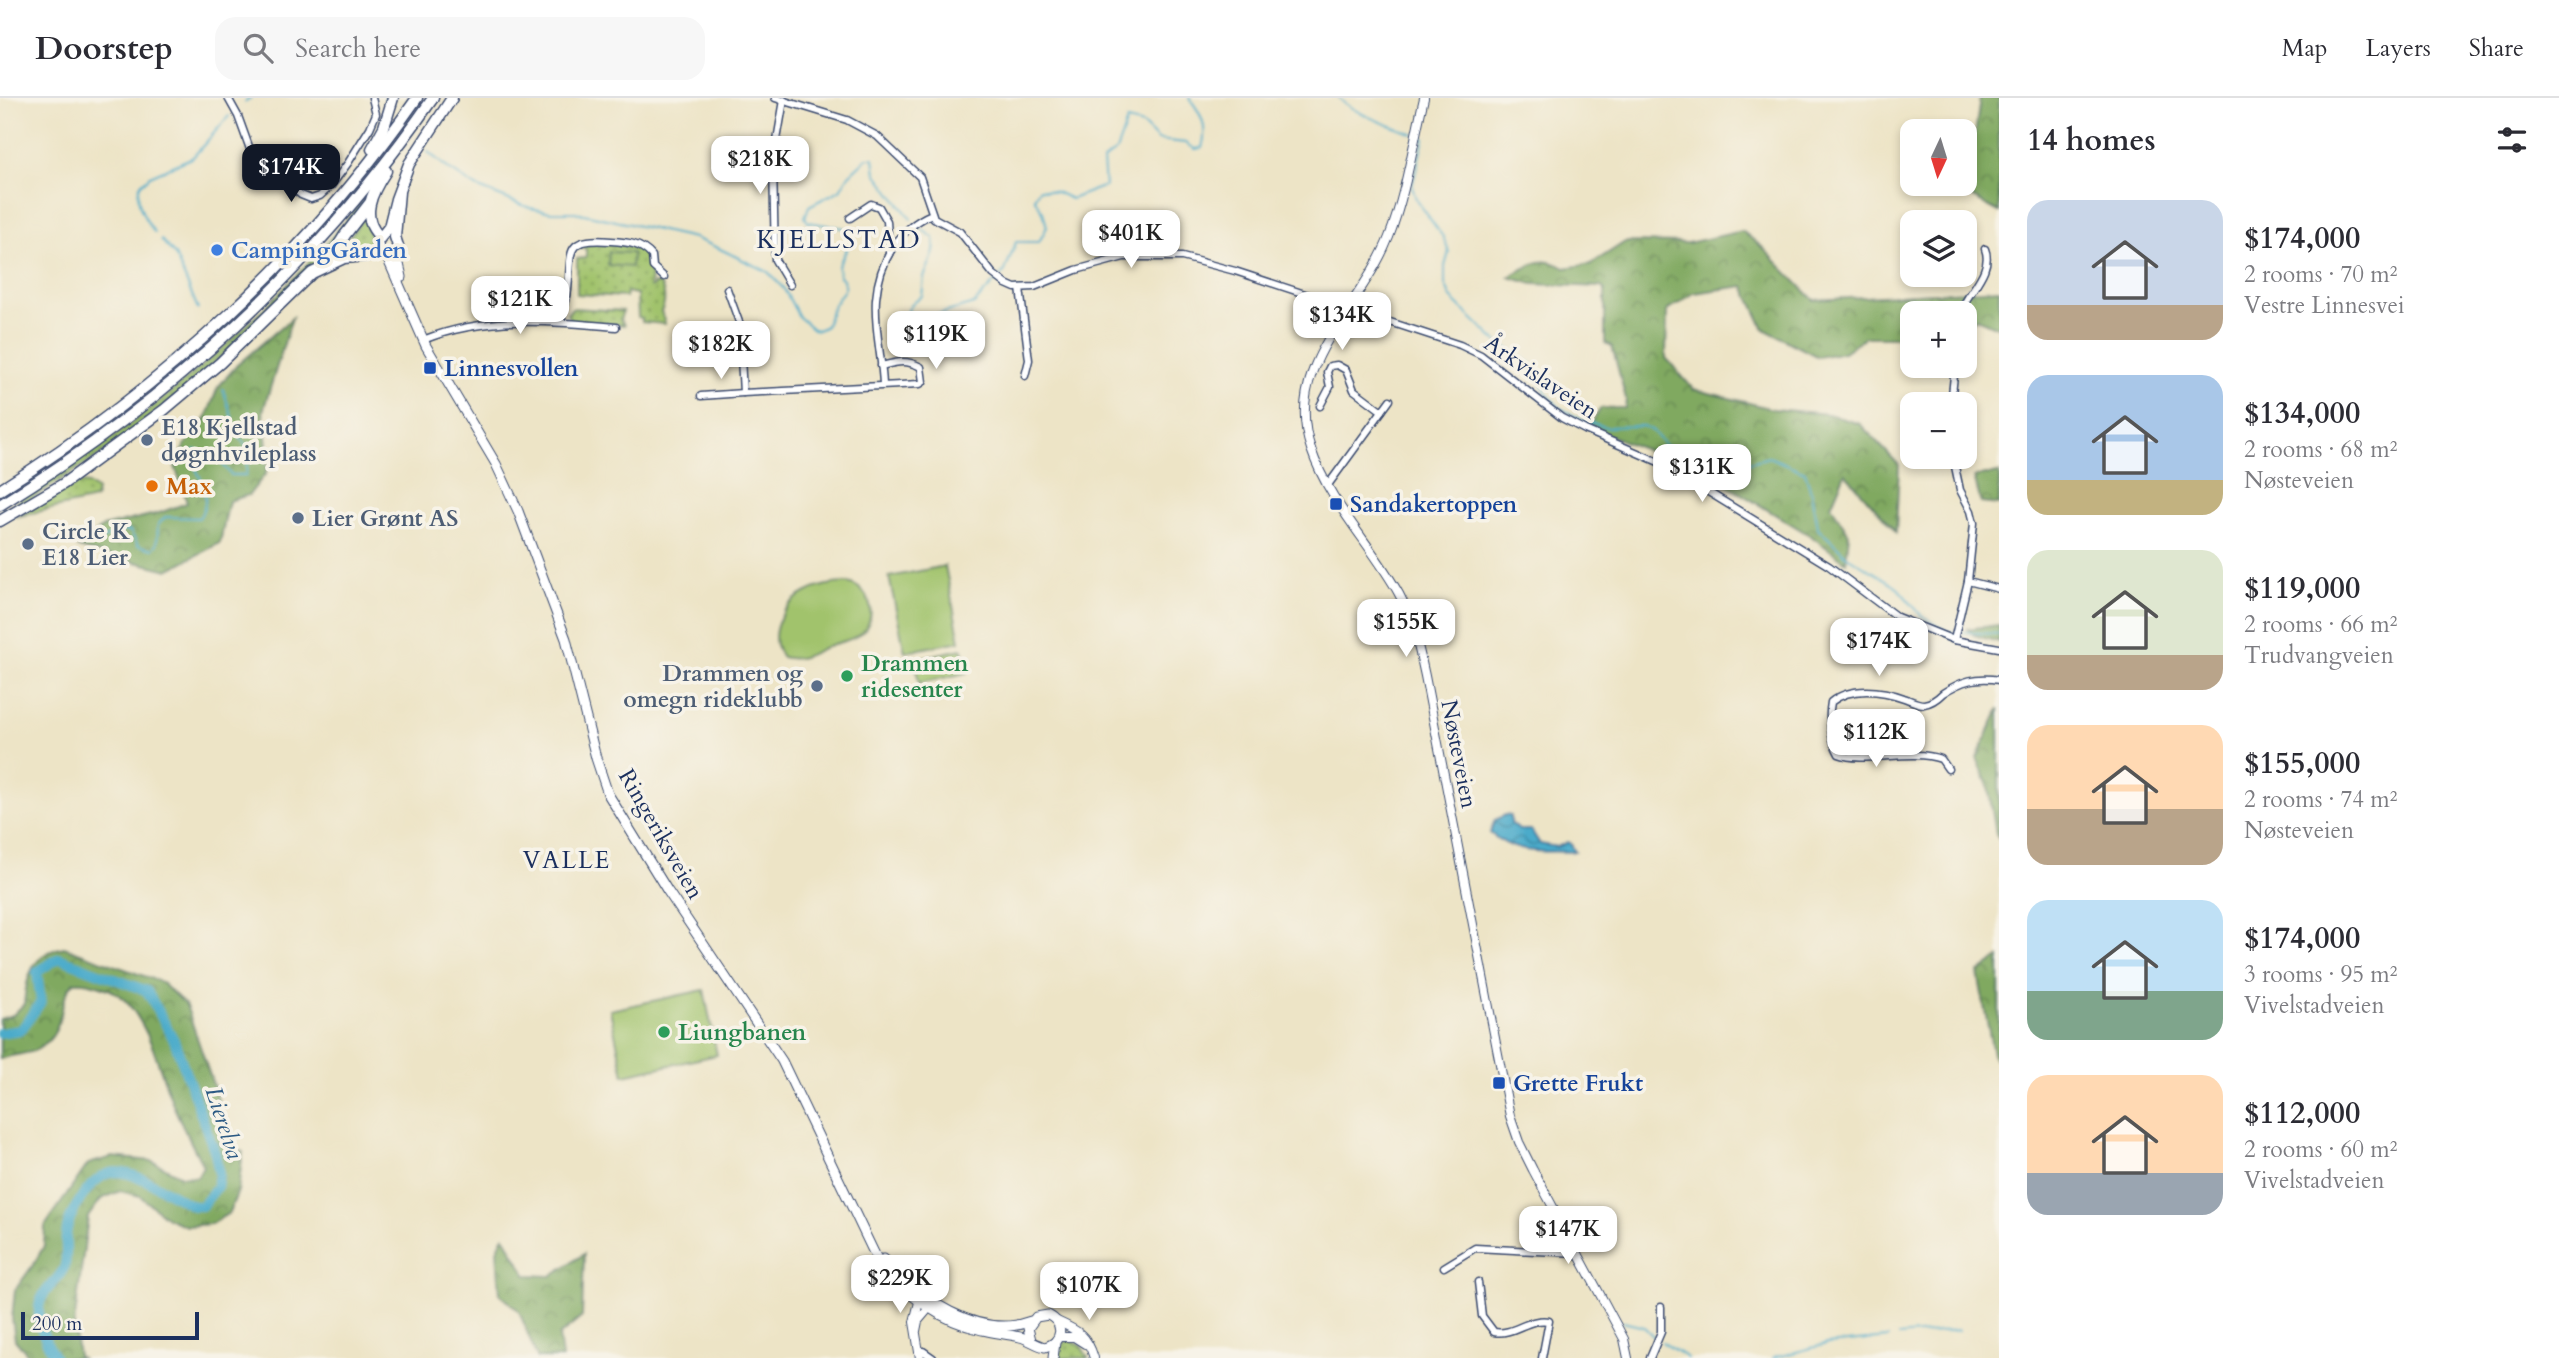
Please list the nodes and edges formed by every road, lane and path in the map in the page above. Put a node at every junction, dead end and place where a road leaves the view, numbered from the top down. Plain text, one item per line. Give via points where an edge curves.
1 (228, 98) edge
2 (372, 98) edge
3 (393, 98) edge
4 (417, 98) edge
5 (433, 98) edge
6 (452, 98) edge
7 (775, 98) edge
8 (1424, 98) edge
9 (784, 100) junction
10 (415, 123) junction
11 (347, 190) junction
12 (370, 202) junction
13 (932, 214) junction
14 (850, 218) dead end
15 (386, 236) junction
16 (1985, 249) dead end
17 (889, 252) junction
18 (388, 254) junction
19 (326, 265) junction
20 (664, 277) dead end
21 (790, 285) dead end
22 (1020, 288) junction
23 (727, 289) dead end
24 (1967, 301) edge
25 (1349, 308) junction
26 (560, 322) junction
27 (616, 327) dead end
28 (425, 339) junction
29 (881, 366) junction
30 (1025, 376) dead end
31 (883, 385) junction
32 (743, 393) junction
33 (701, 396) dead end
34 (1390, 400) dead end
35 (1320, 406) dead end
36 (1382, 411) junction
37 (1955, 469) edge
38 (1328, 485) junction
39 (0, 490) edge
40 (0, 505) edge
41 (0, 521) edge
42 (1968, 580) junction
43 (1999, 589) edge
44 (1955, 635) junction
45 (1999, 648) edge
46 (1999, 680) edge
47 (1948, 769) dead end
48 (1577, 1253) junction
49 (1444, 1267) dead end
50 (1478, 1282) dead end
51 (926, 1303) junction
52 (1661, 1307) dead end
53 (1031, 1321) junction
54 (1057, 1321) junction
55 (1057, 1340) junction
56 (1035, 1343) junction
57 (1090, 1348) junction
58 (920, 1355) edge
59 (1628, 1357) edge
60 (933, 1358) edge
61 (1045, 1358) edge
62 (1053, 1358) edge
63 (1094, 1358) edge
64 (1542, 1358) edge
65 (1650, 1358) edge

1 - 2 street via 251,152 308,198 320,196 348,163 376,114
3 - 11 highway via 381,134 352,175
4 - 11 highway
5 - 10 highway
6 - 15 highway via 413,156
7 - 9 street
8 - 25 main road, Nøsteveien via 1388,239
9 - 13 street via 847,120 877,136 919,177
9 - 21 street via 773,163 775,260
10 - 12 highway
10 - 40 highway via 322,238 231,331 122,422
11 - 39 highway via 277,268 180,359 90,430
12 - 15 highway via 369,222
12 - 19 highway
13 - 17 street via 907,229
13 - 22 street via 960,232 998,278
14 - 17 street via 871,204 880,207 887,221
15 - 18 highway via 377,248
15 - 18 highway via 398,243
16 - 24 street via 1986,266
17 - 29 street via 876,298
18 - 19 highway via 349,257
18 - 28 main road, Ringeriksveien via 400,271
19 - 41 highway via 139,430 63,484
20 - 26 street via 641,246 582,241 569,256 568,292
22 - 25 street, Årkvislaveien via 1116,259 1165,256 1204,261
22 - 30 street via 1029,360
23 - 32 street via 739,322
25 - 38 main road, Nøsteveien via 1320,351 1305,399 1307,438
25 - 44 street, Årkvislaveien via 1472,349 1562,418 1661,463 1829,566 1887,611 1919,627
26 - 27 street
26 - 28 street via 496,324
28 - 51 main road, Ringeriksveien via 518,511 563,630 608,794 782,1061 870,1241
29 - 31 street
29 - 31 street via 911,362 921,367 923,378 920,384
31 - 32 street
32 - 33 street
34 - 36 street
35 - 36 street via 1330,387 1327,372 1336,365 1346,370 1354,390
36 - 38 street
37 - 42 street via 1974,517
38 - 48 main road, Nøsteveien via 1394,584 1415,634 1510,1116
42 - 43 street
42 - 44 street
44 - 45 street, Årkvislaveien
46 - 47 street via 1965,681 1923,704 1868,691 1831,702 1832,732 1839,754 1919,755 1941,759
48 - 49 street via 1474,1248
48 - 59 main road, Nøsteveien via 1624,1339
50 - 64 street via 1480,1310 1494,1332 1549,1321
51 - 53 main road, Ringeriksveien via 980,1322 1014,1325
51 - 56 main road, Ringeriksveien via 971,1327
51 - 58 main road via 914,1316
52 - 65 street via 1659,1340
53 - 54 main road via 1044,1314
53 - 56 main road via 1028,1328
54 - 55 main road
54 - 57 main road via 1080,1333
55 - 56 main road via 1049,1346
55 - 57 main road via 1074,1336
55 - 62 main road
56 - 61 main road
57 - 63 main road
58 - 60 street via 923,1351

